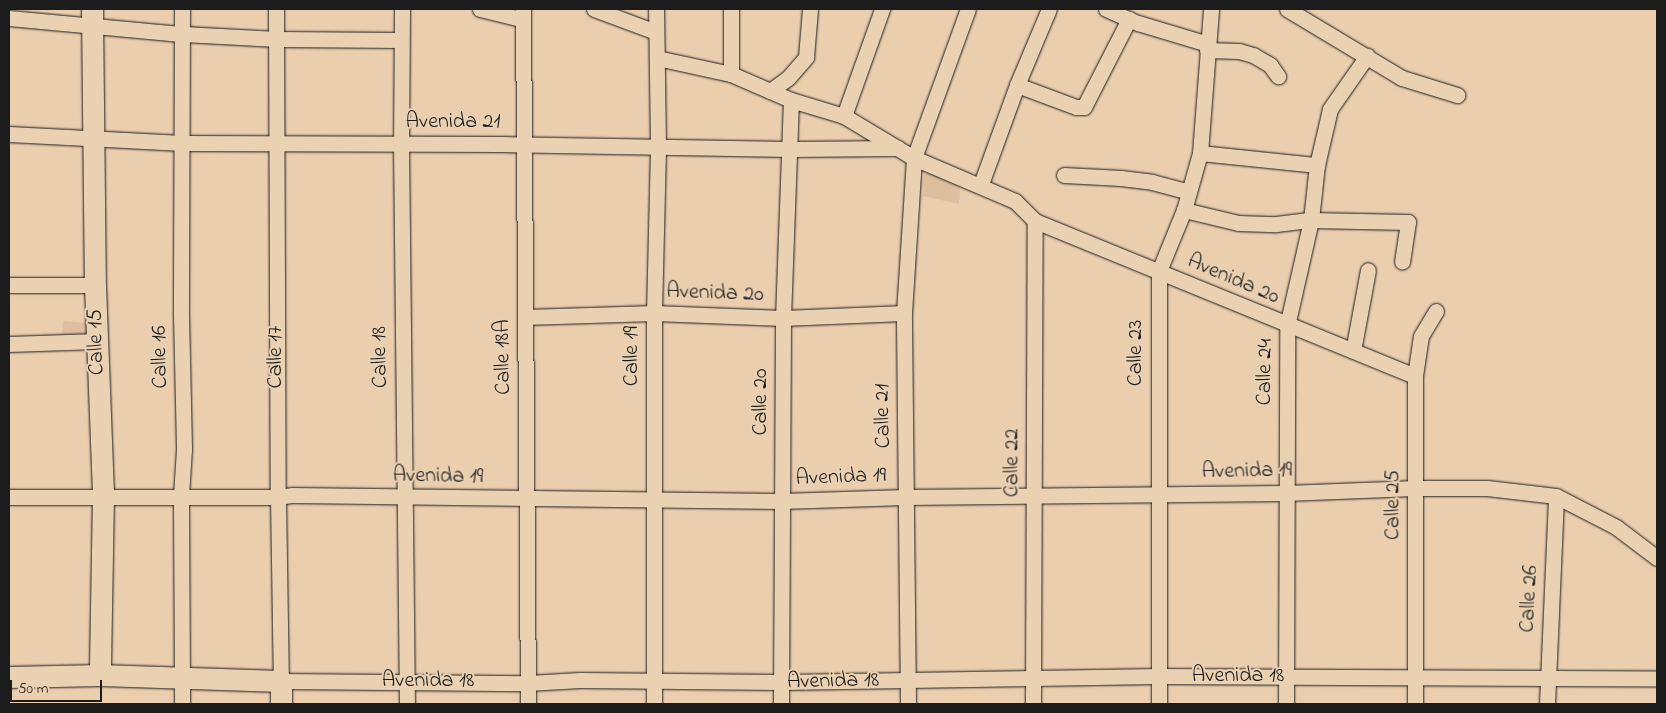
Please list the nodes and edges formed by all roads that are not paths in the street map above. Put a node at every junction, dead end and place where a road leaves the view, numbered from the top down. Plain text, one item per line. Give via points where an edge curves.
1 (182, 9) edge
2 (276, 9) edge
3 (402, 9) edge
4 (480, 9) edge
5 (594, 9) edge
6 (656, 9) edge
7 (731, 9) edge
8 (810, 9) edge
9 (882, 9) edge
10 (968, 9) edge
11 (1049, 9) edge
12 (1106, 9) edge
13 (1206, 9) edge
14 (1211, 9) edge
15 (1288, 9) edge
16 (522, 14) edge
17 (9, 18) edge
18 (92, 18) edge
19 (1129, 19) junction
20 (656, 32) junction
21 (183, 34) junction
22 (277, 39) junction
23 (401, 40) junction
24 (1208, 41) junction
25 (1367, 56) junction
26 (657, 58) junction
27 (731, 74) junction
28 (1278, 76) dead end
29 (1017, 85) junction
30 (770, 91) junction
31 (1457, 95) dead end
32 (791, 100) junction
33 (844, 116) junction
34 (9, 134) edge
35 (94, 140) junction
36 (183, 143) junction
37 (277, 144) junction
38 (401, 144) junction
39 (525, 145) junction
40 (658, 147) junction
41 (898, 148) junction
42 (790, 150) junction
43 (1200, 153) junction
44 (914, 158) junction
45 (1317, 165) junction
46 (1064, 175) dead end
47 (981, 184) junction
48 (1189, 192) junction
49 (1184, 210) junction
50 (1310, 220) junction
51 (1035, 221) junction
52 (1402, 262) dead end
53 (1368, 270) dead end
54 (1159, 271) junction
55 (95, 284) junction
56 (9, 285) edge
57 (1436, 311) dead end
58 (654, 313) junction
59 (904, 313) junction
60 (525, 317) junction
61 (784, 318) junction
62 (1287, 326) junction
63 (97, 341) junction
64 (9, 344) edge
65 (1353, 351) junction
66 (1415, 376) junction
67 (1416, 488) junction
68 (1285, 493) junction
69 (103, 495) junction
70 (1034, 495) junction
71 (1158, 495) junction
72 (181, 496) junction
73 (1556, 496) junction
74 (9, 497) edge
75 (278, 497) junction
76 (906, 497) junction
77 (404, 498) junction
78 (528, 499) junction
79 (654, 499) junction
80 (781, 502) junction
81 (1657, 558) edge
82 (100, 675) junction
83 (1159, 676) junction
84 (9, 677) edge
85 (182, 677) junction
86 (1286, 677) junction
87 (1416, 677) junction
88 (1548, 678) junction
89 (1033, 679) junction
90 (1657, 679) edge
91 (908, 680) junction
92 (281, 681) junction
93 (654, 681) junction
94 (407, 682) junction
95 (781, 682) junction
96 (528, 683) junction
97 (182, 704) edge
98 (281, 704) edge
99 (407, 704) edge
100 (528, 704) edge
101 (654, 704) edge
102 (781, 704) edge
103 (908, 704) edge
104 (1033, 704) edge
105 (1159, 704) edge
106 (1286, 704) edge
107 (1415, 704) edge
108 (1547, 704) edge

1 - 21 street, Calle 16
2 - 22 street, Calle 17
3 - 23 street, Calle 18
4 - 16 street
5 - 20 street
6 - 20 street, Calle 19
7 - 27 street
8 - 30 street via 806,57 788,78
9 - 33 street
10 - 44 street, Calle 21
11 - 29 street
12 - 19 street
13 - 24 street
14 - 24 street, Calle 23
15 - 25 street
16 - 39 street, Calle 18A
17 - 18 street
18 - 21 street
18 - 35 street, Calle 15
19 - 24 street
19 - 29 street via 1084,107
20 - 26 street, Calle 19
21 - 22 street
21 - 36 street, Calle 16
22 - 23 street
22 - 37 street, Calle 17
23 - 38 street, Calle 18
24 - 28 street via 1253,55 1270,65
24 - 43 street, Calle 23
25 - 31 street via 1402,78
25 - 45 street, Calle 24 via 1330,109
26 - 27 street
26 - 40 street, Calle 19
27 - 30 street
29 - 47 street
30 - 32 street
32 - 33 street
32 - 42 street, Calle 20
33 - 41 street
34 - 35 street, Avenida 21
35 - 36 street, Avenida 21
35 - 55 street, Calle 15
36 - 37 street, Avenida 21
36 - 72 street, Calle 16 via 181,315 184,448
37 - 38 street, Avenida 21
37 - 75 street, Calle 17
38 - 39 street, Avenida 21
38 - 77 street, Calle 18
39 - 40 street, Avenida 21
39 - 60 street, Calle 18A
40 - 42 street, Avenida 21
40 - 58 street, Calle 19
41 - 42 street, Avenida 21
41 - 44 street
42 - 61 street, Calle 20
43 - 45 street
43 - 48 street, Calle 23
44 - 47 street
44 - 59 street, Calle 21
45 - 50 street, Calle 24
46 - 48 street via 1152,182
47 - 51 street via 1015,201
48 - 49 street, Calle 23
49 - 50 street via 1238,223 1276,224
49 - 54 street, Calle 23
50 - 52 street via 1408,222
50 - 62 street, Calle 24
51 - 54 street, Avenida 20
51 - 70 street, Calle 22
53 - 65 street
54 - 62 street, Avenida 20
54 - 71 street, Calle 23
55 - 56 street
55 - 63 street, Calle 15
57 - 66 street, Calle 25 via 1421,336
58 - 60 street, Avenida 20
58 - 61 street, Avenida 20
58 - 79 street, Calle 19
59 - 61 street, Avenida 20
59 - 76 street, Calle 21
60 - 78 street, Calle 18A
61 - 80 street, Calle 20
62 - 65 street, Avenida 20
62 - 68 street, Calle 24
63 - 64 street
63 - 69 street, Calle 15
65 - 66 street, Avenida 20
66 - 67 street, Calle 25
67 - 68 street, Avenida 19
67 - 73 street, Avenida 19 via 1487,488
67 - 87 street, Calle 25
68 - 71 street, Avenida 19
68 - 86 street, Calle 24
69 - 72 street, Avenida 19
69 - 74 street, Avenida 19
69 - 82 street, Calle 15
70 - 71 street, Avenida 19
70 - 76 street, Avenida 19
70 - 89 street, Calle 22
71 - 83 street, Calle 23
72 - 75 street, Avenida 19
72 - 85 street, Calle 16
73 - 81 street, Avenida 19 via 1616,527
73 - 88 street, Calle 26
75 - 77 street, Avenida 19
75 - 92 street, Calle 17
76 - 80 street, Avenida 19
76 - 91 street, Calle 21
77 - 78 street, Avenida 19
77 - 94 street, Calle 18
78 - 79 street, Avenida 19
78 - 96 street, Calle 18A
79 - 80 street, Avenida 19
79 - 93 street, Calle 19
80 - 95 street, Calle 20
82 - 84 street, Avenida 18
82 - 85 street, Avenida 18
83 - 86 street, Avenida 18
83 - 89 street, Avenida 18
83 - 105 street, Calle 23
85 - 92 street, Avenida 18
85 - 97 street, Calle 16
86 - 87 street, Avenida 18
86 - 106 street, Calle 24
87 - 88 street, Avenida 18
87 - 107 street, Calle 25
88 - 90 street, Avenida 18
88 - 108 street, Calle 26
89 - 91 street, Avenida 18
89 - 104 street, Calle 22
91 - 95 street, Avenida 18
91 - 103 street, Calle 21
92 - 94 street, Avenida 18
92 - 98 street, Calle 17
93 - 95 street, Avenida 18
93 - 96 street, Avenida 18
93 - 101 street, Calle 19
94 - 96 street, Avenida 18
94 - 99 street, Calle 18
95 - 102 street, Calle 20
96 - 100 street, Calle 18A

